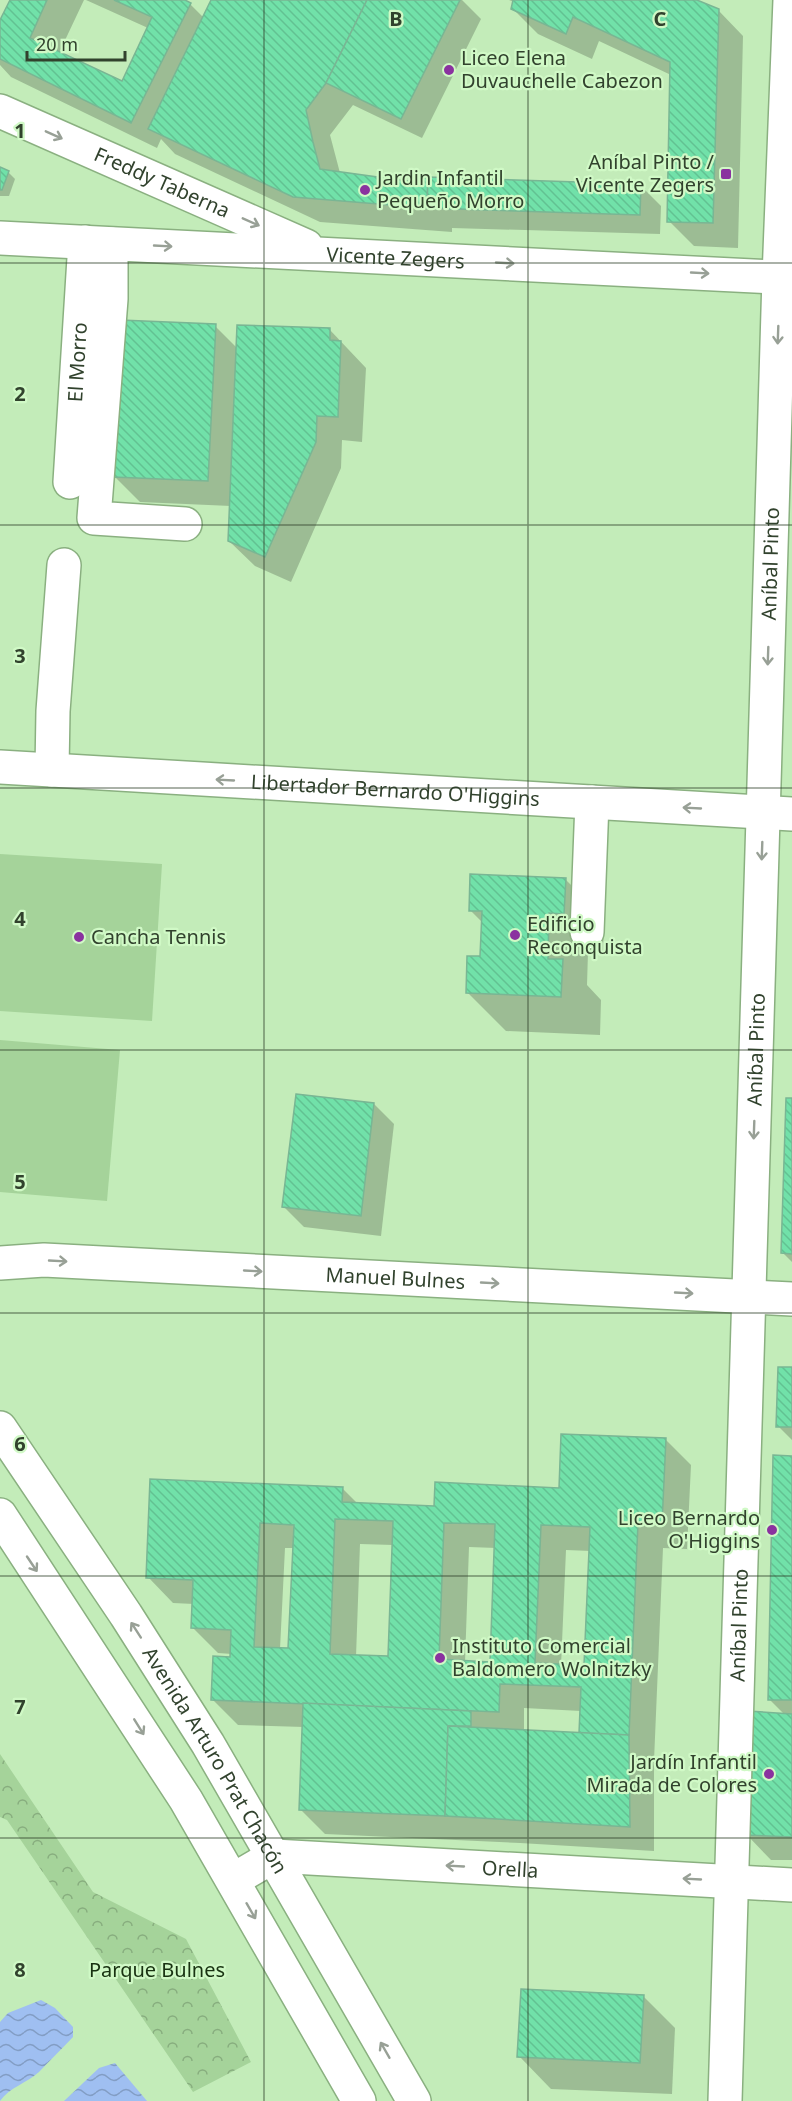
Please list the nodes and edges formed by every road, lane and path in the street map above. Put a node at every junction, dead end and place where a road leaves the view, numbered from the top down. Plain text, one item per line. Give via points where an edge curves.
1 (790, 0) edge
2 (0, 111) edge
3 (0, 238) edge
4 (98, 243) junction
5 (325, 254) junction
6 (786, 277) edge
7 (70, 482) dead end
8 (185, 524) dead end
9 (64, 565) dead end
10 (0, 766) edge
11 (51, 770) junction
12 (592, 802) junction
13 (778, 814) edge
14 (587, 932) dead end
15 (0, 1263) edge
16 (749, 1296) junction
17 (792, 1299) edge
18 (0, 1428) edge
19 (0, 1515) edge
20 (274, 1856) junction
21 (233, 1880) junction
22 (732, 1881) junction
23 (792, 1885) edge
24 (359, 2101) edge
25 (414, 2101) edge
26 (725, 2101) edge

1 - 6 street, Aníbal Pinto
2 -> 5 street, Freddy Taberna
3 - 4 street, Vicente Zegers
4 -> 5 street, Vicente Zegers
4 - 7 street, El Morro
4 - 8 street via 111,299 94,518
5 -> 6 street, Vicente Zegers
6 -> 13 street, Aníbal Pinto
9 - 11 street
10 - 11 street, Libertador Bernardo O'Higgins
12 -> 11 street, Libertador Bernardo O'Higgins
13 -> 12 street, Libertador Bernardo O'Higgins
12 - 14 street
13 -> 16 street, Aníbal Pinto
15 -> 16 street, Manuel Bulnes via 44,1260
16 - 17 street, Manuel Bulnes
16 - 22 street, Aníbal Pinto
20 -> 18 street, Avenida Arturo Prat Chacón via 168,1679
19 -> 21 street via 137,1723
20 - 21 street
22 -> 20 street, Orella
25 -> 20 street, Avenida Arturo Prat Chacón
21 -> 24 street
22 - 23 street, Orella
22 - 26 street, Aníbal Pinto

